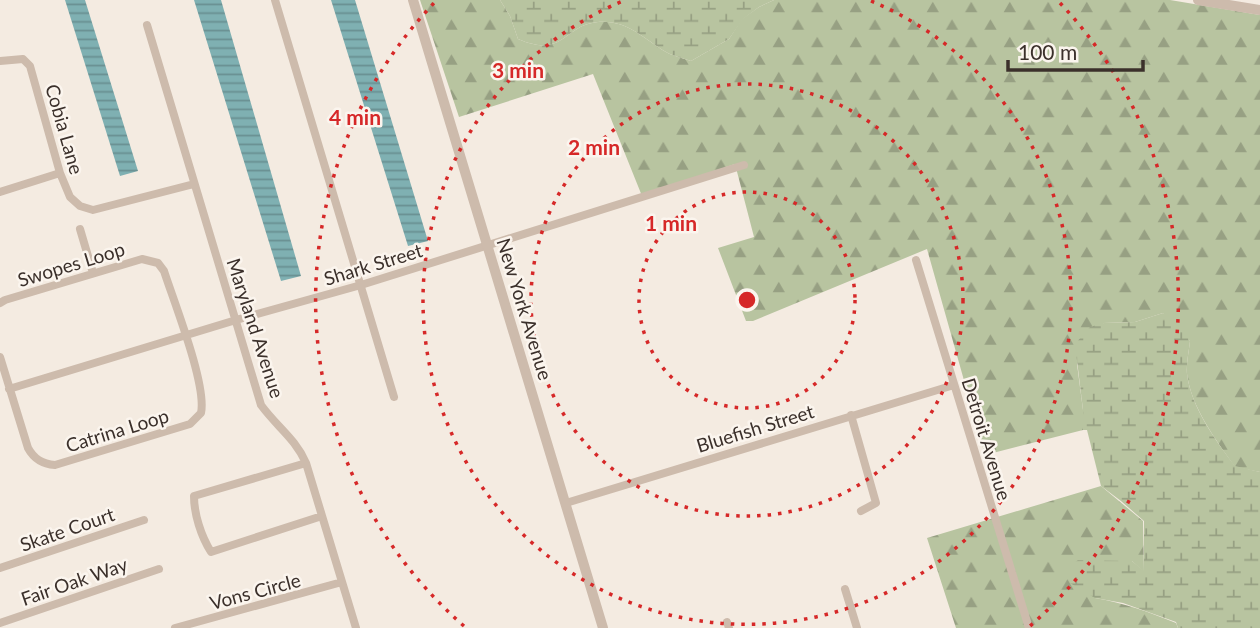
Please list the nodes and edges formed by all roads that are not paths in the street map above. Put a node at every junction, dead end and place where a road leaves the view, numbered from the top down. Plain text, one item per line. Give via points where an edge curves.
1 (275, 0) edge
2 (413, 0) edge
3 (1198, 0) edge
4 (1260, 10) edge
5 (147, 25) dead end
6 (0, 61) edge
7 (744, 165) dead end
8 (60, 173) junction
9 (194, 184) junction
10 (0, 192) edge
11 (80, 229) dead end
12 (487, 245) junction
13 (916, 260) dead end
14 (93, 273) junction
15 (361, 285) junction
16 (0, 303) edge
17 (236, 320) junction
18 (185, 336) junction
19 (0, 357) edge
20 (954, 385) junction
21 (9, 389) junction
22 (394, 397) dead end
23 (851, 415) junction
24 (306, 463) junction
25 (566, 503) junction
26 (861, 511) dead end
27 (322, 516) junction
28 (144, 520) dead end
29 (0, 568) edge
30 (159, 569) dead end
31 (342, 583) junction
32 (845, 589) dead end
33 (0, 623) edge
34 (176, 628) edge
35 (356, 628) edge
36 (603, 628) edge
37 (857, 628) edge
38 (1029, 628) edge

1 - 15 street
2 - 12 street, New York Avenue
3 - 4 street
5 - 9 street, Maryland Avenue
6 - 8 street, Cobia Lane via 23,59 30,66
7 - 12 street, Shark Street
8 - 9 street, Cobia Lane via 70,197 93,210
8 - 10 street
9 - 17 street, Maryland Avenue
11 - 14 street
12 - 15 street, Shark Street
12 - 25 street, New York Avenue
13 - 20 street, Detroit Avenue
14 - 16 street, Swopes Loop
14 - 18 street, Swopes Loop via 142,259 158,262
15 - 17 street, Shark Street
15 - 22 street
17 - 18 street, Shark Street
17 - 24 street, Maryland Avenue via 261,405 296,442
18 - 21 street, Shark Street
18 - 21 street, Catrina Loop via 202,394 196,419 55,465 39,461 27,449
19 - 21 street
20 - 23 street, Bluefish Street
20 - 38 street, Detroit Avenue
23 - 25 street, Bluefish Street
23 - 26 street via 876,503
24 - 27 street, Maryland Avenue
24 - 27 street via 194,496 194,506 211,552
25 - 36 street, New York Avenue
27 - 31 street, Maryland Avenue
28 - 29 street, Skate Court
30 - 33 street, Fair Oak Way
31 - 34 street, Vons Circle
31 - 35 street, Maryland Avenue
32 - 37 street

